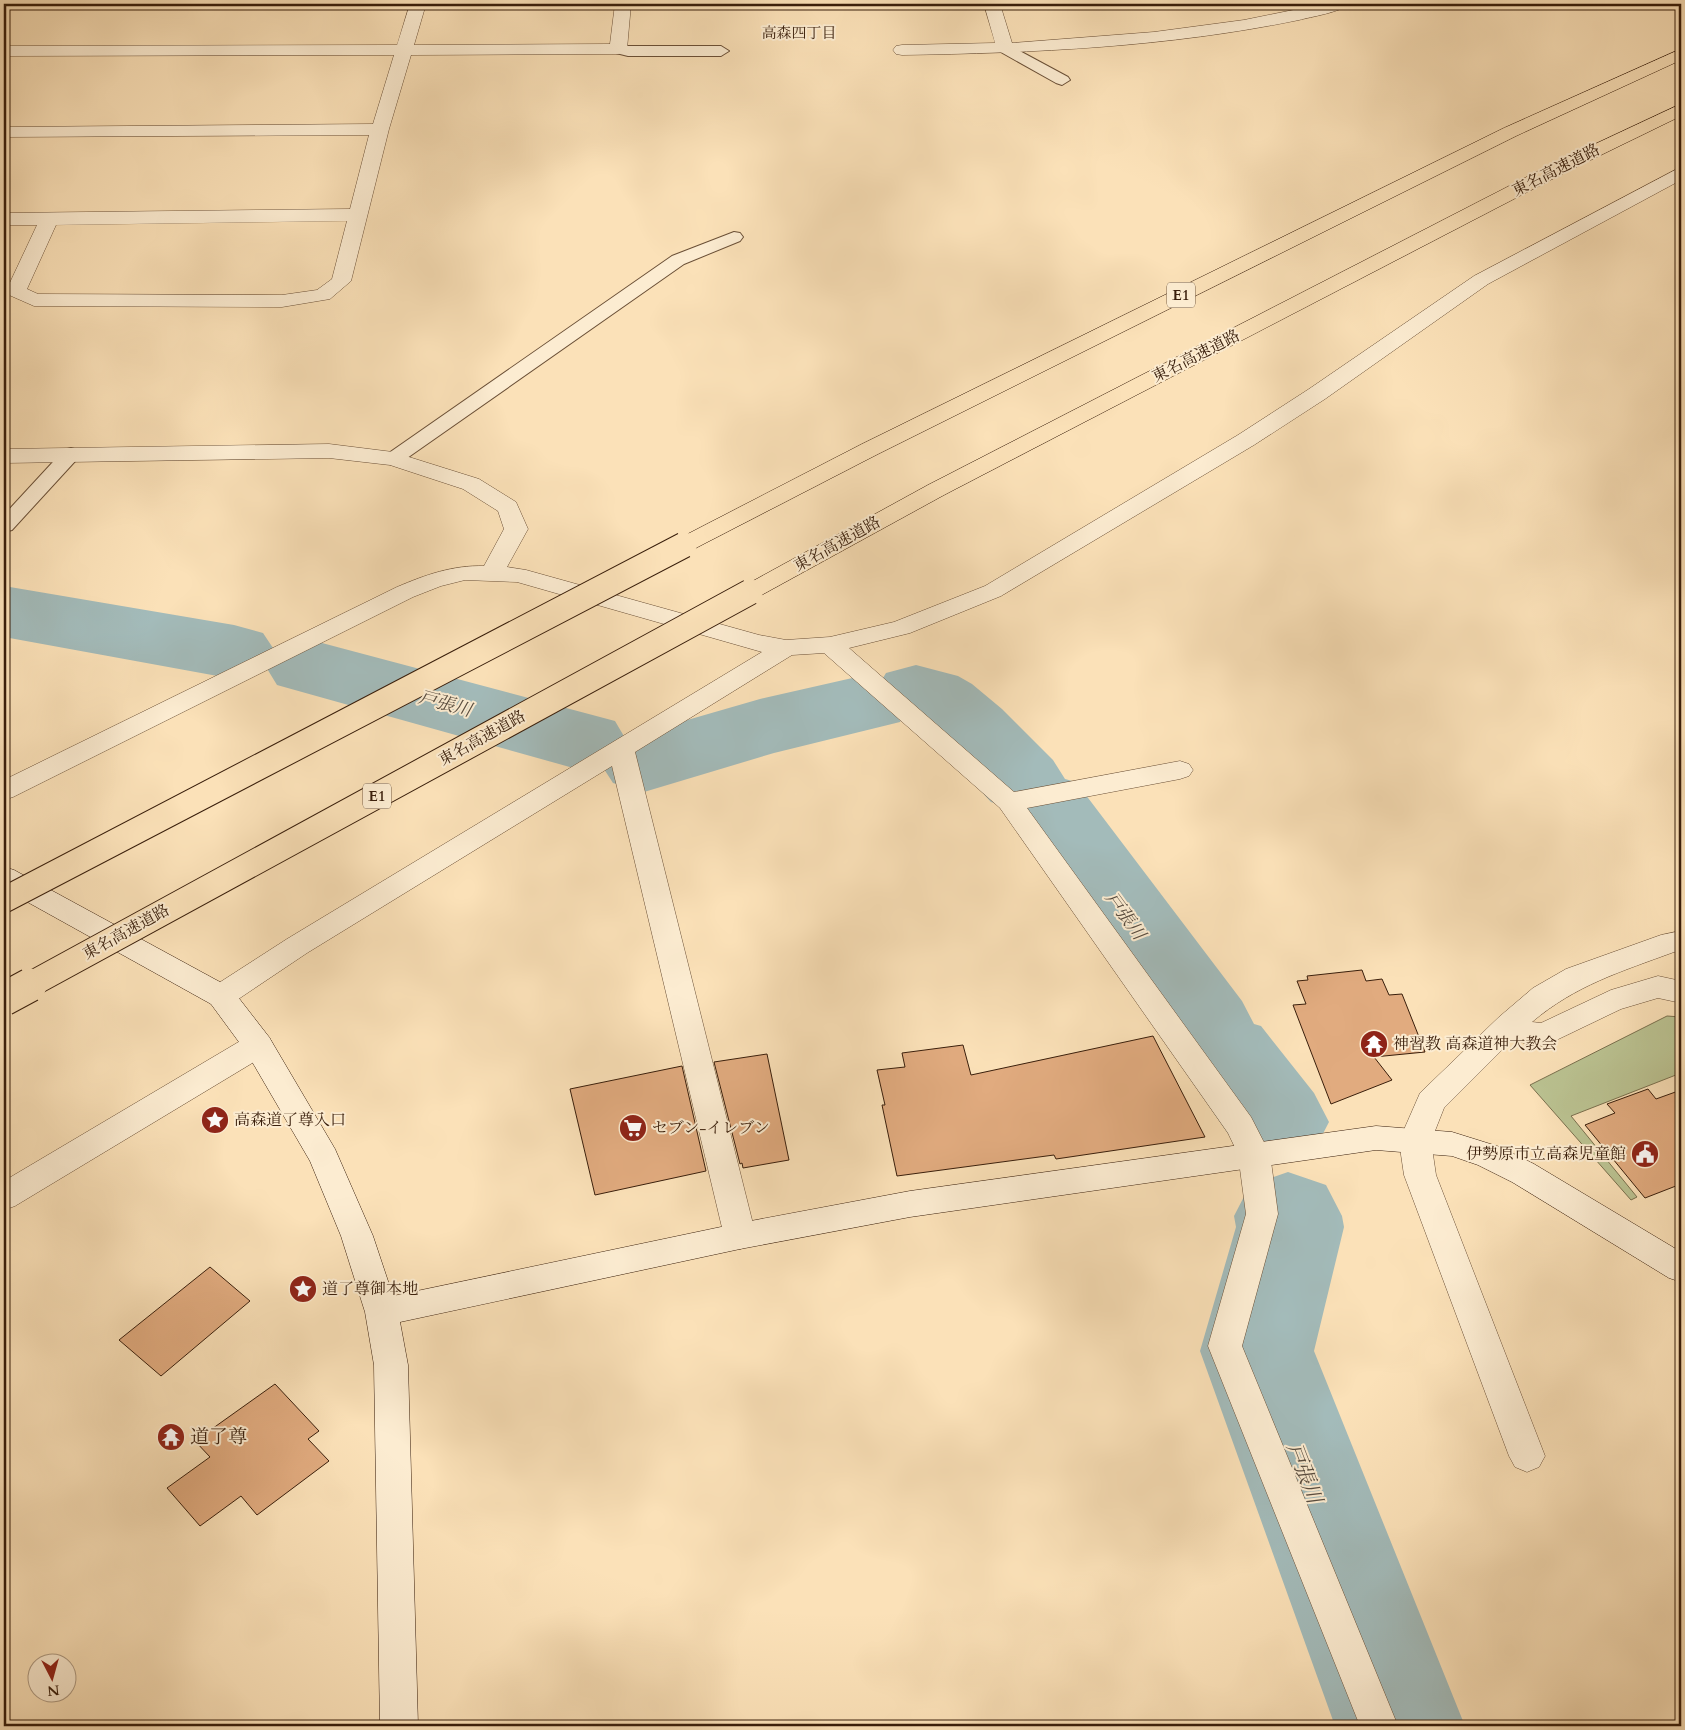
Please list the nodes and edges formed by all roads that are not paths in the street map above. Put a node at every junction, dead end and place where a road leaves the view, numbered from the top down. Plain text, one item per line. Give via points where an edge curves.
1 (418, 4) edge
2 (623, 4) edge
3 (992, 4) edge
4 (1340, 4) edge
5 (1005, 48) junction
6 (405, 49) junction
7 (618, 49) junction
8 (721, 50) dead end
9 (902, 50) dead end
10 (4, 51) edge
11 (1681, 54) edge
12 (1062, 80) dead end
13 (1681, 109) edge
14 (380, 129) junction
15 (4, 132) edge
16 (1681, 173) edge
17 (358, 215) junction
18 (49, 218) junction
19 (4, 219) edge
20 (734, 237) dead end
21 (27, 268) junction
22 (4, 269) edge
23 (71, 454) junction
24 (4, 456) edge
25 (392, 459) junction
26 (6, 526) dead end
27 (493, 572) junction
28 (830, 645) junction
29 (786, 648) junction
30 (621, 747) junction
31 (1180, 770) dead end
32 (4, 791) edge
33 (1009, 802) junction
34 (4, 877) edge
35 (4, 900) edge
36 (1681, 940) edge
37 (1681, 992) edge
38 (221, 996) junction
39 (4, 999) edge
40 (1509, 1025) junction
41 (258, 1045) junction
42 (1415, 1141) junction
43 (1254, 1154) junction
44 (4, 1197) edge
45 (740, 1236) junction
46 (1681, 1268) edge
47 (382, 1312) junction
48 (1527, 1456) dead end
49 (399, 1726) edge
50 (1378, 1726) edge

1 - 6 street
2 - 7 street
3 - 5 street
4 - 5 street via 1277,19 1187,34 1082,45
5 - 9 street
5 - 12 lane
6 - 7 street
6 - 10 street
6 - 14 street
7 - 8 lane
11 - 35 highway, E1, bridge via 1502,137 870,449
13 - 39 highway, 東名高速道路 / E1, bridge via 1555,170 954,481
14 - 15 street
14 - 17 street
16 - 28 street via 1481,280 1246,440 993,591 902,628
17 - 18 street
17 - 21 street via 341,281 322,295 298,299 34,300 16,291
18 - 19 street
18 - 21 street
20 - 25 lane via 678,260
21 - 22 street
23 - 24 street
23 - 25 street via 329,451
23 - 26 lane
25 - 27 street via 471,484 508,507 516,529
27 - 29 street via 518,575 757,643
27 - 32 street via 442,578 405,592
28 - 29 street
28 - 33 street
29 - 30 street
30 - 38 street via 296,946
30 - 45 street
31 - 33 street
33 - 43 street via 1240,1126
34 - 38 street
36 - 40 street via 1576,977 1543,996
37 - 40 street via 1658,987 1611,1001 1544,1035 1529,1034
38 - 41 street
40 - 42 street via 1431,1100
41 - 44 street
41 - 47 street via 324,1158 357,1236
42 - 43 street via 1376,1138
42 - 46 street via 1452,1144 1489,1156
42 - 48 street via 1420,1175
43 - 45 street via 910,1204
43 - 50 street via 1262,1214 1226,1346
45 - 47 street
47 - 49 street via 391,1365

